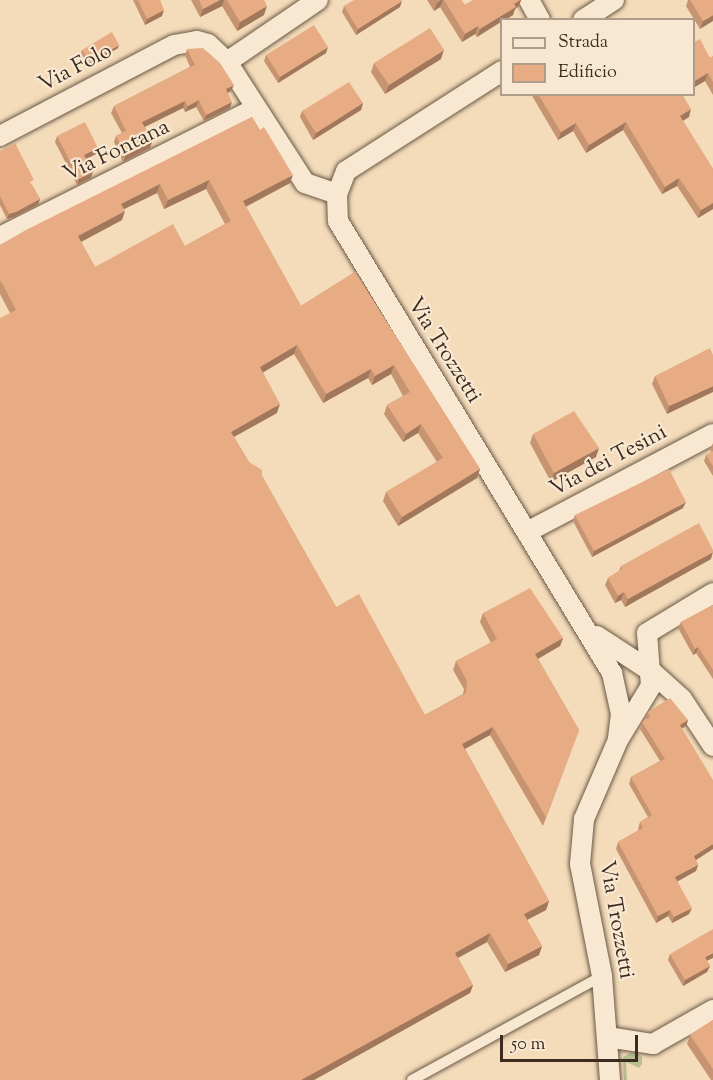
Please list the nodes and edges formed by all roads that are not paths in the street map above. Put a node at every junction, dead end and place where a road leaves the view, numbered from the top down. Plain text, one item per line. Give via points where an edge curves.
1 (318, 0) edge
2 (529, 0) edge
3 (614, 0) edge
4 (539, 18) edge
5 (586, 18) edge
6 (227, 62) junction
7 (500, 72) edge
8 (255, 109) junction
9 (0, 136) edge
10 (337, 194) junction
11 (0, 237) edge
12 (713, 434) edge
13 (527, 532) junction
14 (713, 593) edge
15 (586, 626) junction
16 (652, 672) junction
17 (618, 741) junction
18 (713, 746) edge
19 (603, 976) junction
20 (713, 1010) edge
21 (607, 1037) junction
22 (412, 1080) edge
23 (610, 1080) edge

1 - 6 street
2 - 4 street
3 - 5 street
6 - 8 street
6 - 9 street, Via Folo via 208,44 185,41
7 - 10 street via 350,167
8 - 10 street via 305,183
8 - 11 street, Via Fontana
10 - 13 street, Via Trozzetti via 341,231
12 - 13 street, Via dei Tesini
13 - 15 street, Via Trozzetti
14 - 16 street via 649,629 646,639
15 - 16 street via 606,645
15 - 17 street, Via Trozzetti via 619,693
16 - 17 street, Via Trozzetti via 651,686
16 - 18 street via 682,699
17 - 19 street, Via Trozzetti via 592,796 579,843
19 - 21 street, Via Trozzetti
19 - 22 lane
20 - 21 street via 653,1044
21 - 23 street, Via Trozzetti

